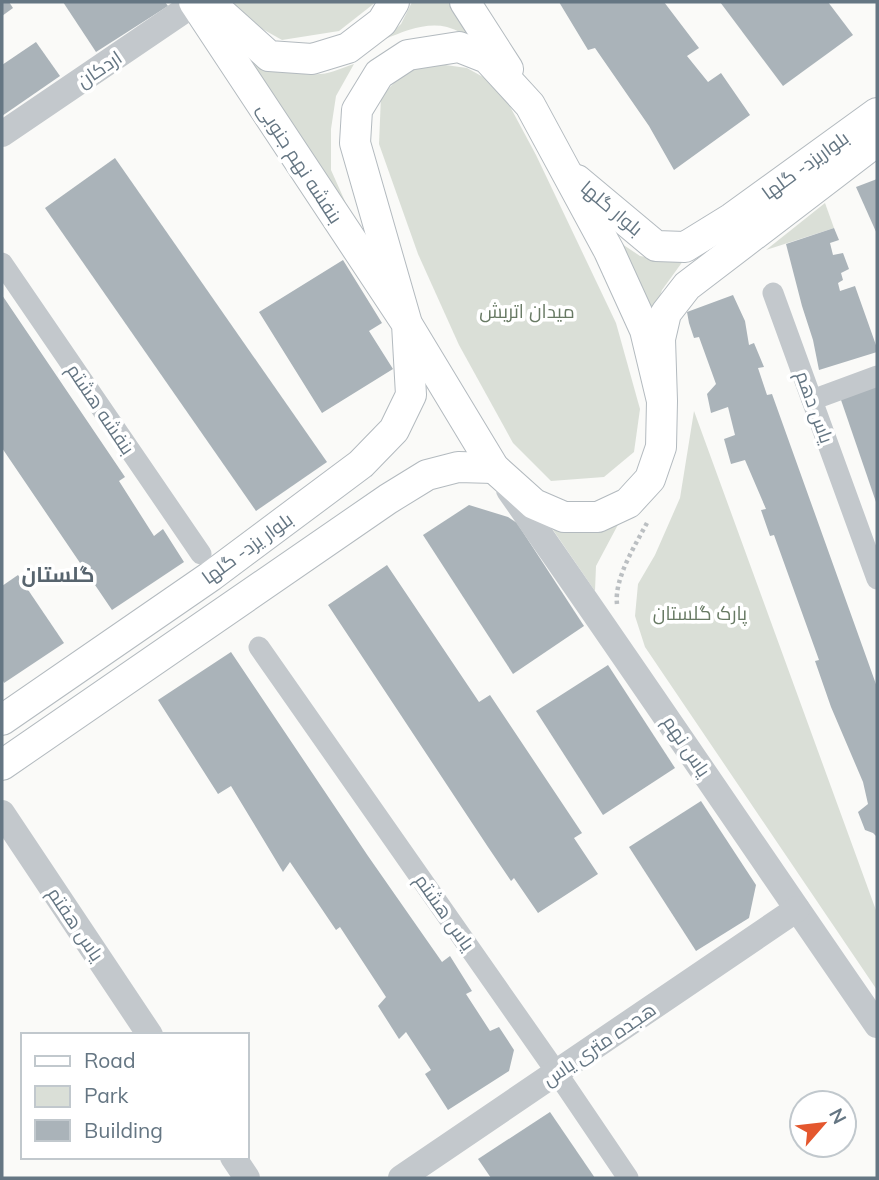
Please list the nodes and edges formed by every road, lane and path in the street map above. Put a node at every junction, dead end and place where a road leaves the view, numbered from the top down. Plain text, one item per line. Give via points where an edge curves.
1 (200, 2) edge
2 (394, 2) edge
3 (465, 2) edge
4 (530, 105) junction
5 (877, 113) edge
6 (2, 134) edge
7 (877, 141) edge
8 (566, 171) junction
9 (742, 227) junction
10 (2, 263) edge
11 (773, 293) dead end
12 (407, 324) junction
13 (877, 376) edge
14 (812, 400) junction
15 (662, 401) junction
16 (494, 468) junction
17 (651, 515) dead end
18 (201, 554) dead end
19 (877, 579) edge
20 (618, 615) dead end
21 (259, 647) dead end
22 (2, 720) edge
23 (2, 765) edge
24 (2, 813) edge
25 (797, 909) junction
26 (877, 1025) edge
27 (149, 1033) edge
28 (557, 1073) junction
29 (234, 1159) edge
30 (247, 1178) edge
31 (401, 1178) edge
32 (628, 1178) edge

1 - 2 main road via 269,55 312,59 348,48 382,22
1 - 6 street, اردکان
1 - 12 main road, بنفشه نهم جنوبی
3 - 4 main road
4 - 8 main road
4 - 12 main road via 487,58 459,47 408,55 379,74 357,110 355,143
5 - 9 main road, بلواریزد- گلها
7 - 9 main road
8 - 9 main road, بلوار گلها via 656,246 685,247
8 - 15 main road via 645,330
9 - 15 main road via 666,313 660,339
10 - 18 street, بنفشه هشتم
11 - 14 street, یاس دهم
12 - 16 main road
12 - 22 main road, بلوار یزد- گلها via 411,395 394,430 361,464 211,576
13 - 14 street
14 - 19 street, یاس دهم
15 - 16 main road via 661,447 650,479 628,503 598,517 564,517 534,504
16 - 23 main road, بلوار یزد- گلها via 458,467 427,475
16 - 25 street, یاس نهم
17 - 20 path via 616,593
21 - 28 street, یاس هشتم
24 - 27 street, یاس هفتم
25 - 26 street, یاس نهم
25 - 28 street, هجده متری یاس
28 - 31 street, هجده متری یاس
28 - 32 street, یاس هشتم
29 - 30 street

